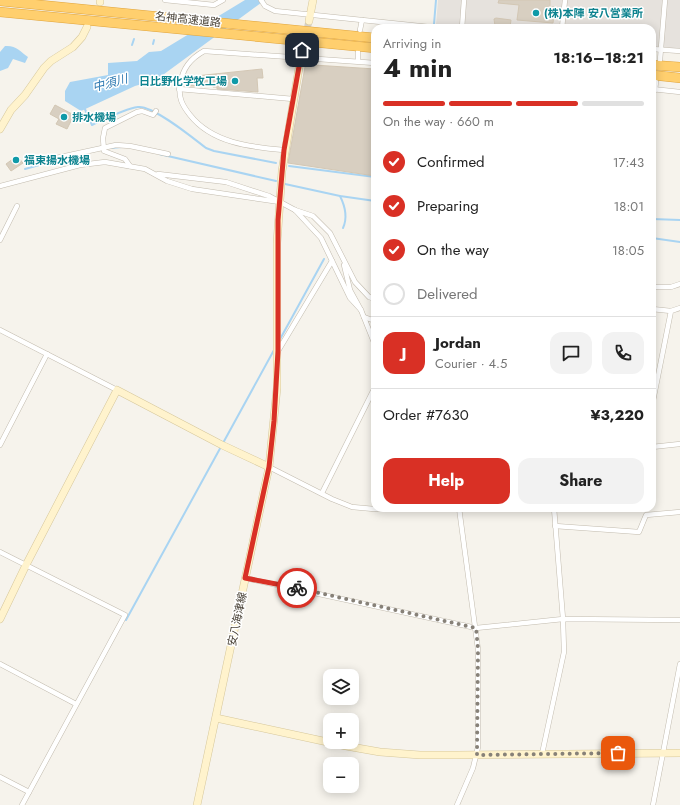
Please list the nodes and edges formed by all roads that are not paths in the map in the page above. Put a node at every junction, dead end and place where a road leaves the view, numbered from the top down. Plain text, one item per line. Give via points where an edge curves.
1 (0, 0) edge
2 (165, 0) edge
3 (223, 0) edge
4 (261, 0) edge
5 (312, 0) edge
6 (464, 0) edge
7 (565, 0) edge
8 (665, 0) edge
9 (0, 12) edge
10 (309, 18) junction
11 (362, 20) junction
12 (400, 24) edge
13 (462, 24) edge
14 (562, 24) edge
15 (87, 28) dead end
16 (360, 30) dead end
17 (371, 38) edge
18 (371, 48) edge
19 (656, 49) edge
20 (302, 50) tunnel mouth
21 (661, 50) junction
22 (358, 52) dead end
23 (680, 52) edge
24 (301, 58) junction
25 (358, 61) junction
26 (656, 62) edge
27 (371, 63) edge
28 (680, 68) edge
29 (680, 78) edge
30 (656, 79) edge
31 (180, 89) junction
32 (656, 89) edge
33 (680, 92) edge
34 (294, 99) junction
35 (156, 111) dead end
36 (0, 129) edge
37 (103, 148) junction
38 (284, 150) junction
39 (168, 154) dead end
40 (33, 163) dead end
41 (130, 166) junction
42 (154, 173) junction
43 (0, 186) edge
44 (280, 202) junction
45 (18, 206) dead end
46 (296, 210) junction
47 (0, 240) edge
48 (332, 261) junction
49 (344, 261) junction
50 (680, 284) edge
51 (656, 287) edge
52 (371, 298) edge
53 (680, 308) edge
54 (656, 309) edge
55 (361, 310) junction
56 (671, 311) junction
57 (364, 317) junction
58 (371, 320) edge
59 (0, 330) edge
60 (371, 335) edge
61 (278, 351) junction
62 (47, 354) junction
63 (656, 381) edge
64 (117, 390) junction
65 (371, 395) edge
66 (680, 444) edge
67 (0, 445) edge
68 (656, 447) edge
69 (269, 467) junction
70 (322, 493) junction
71 (371, 509) edge
72 (460, 512) edge
73 (554, 512) edge
74 (680, 512) edge
75 (646, 514) joint
76 (555, 526) junction
77 (0, 552) edge
78 (26, 565) junction
79 (245, 578) junction
80 (0, 619) edge
81 (563, 619) junction
82 (680, 620) edge
83 (476, 628) junction
84 (0, 664) edge
85 (680, 664) edge
86 (76, 704) junction
87 (216, 718) junction
88 (664, 753) junction
89 (680, 753) edge
90 (542, 754) junction
91 (477, 755) junction
92 (0, 777) edge
93 (29, 792) junction
94 (22, 805) edge
95 (197, 805) edge
96 (457, 805) edge
97 (653, 805) edge

1 - 17 highway, 名神高速道路
2 - 3 street via 214,5
4 - 10 street via 265,6 275,11
5 - 10 street
6 - 13 street
7 - 14 street
8 - 21 street
9 - 18 highway, 名神高速道路
10 - 11 street
11 - 12 street
11 - 16 street
15 - 36 street via 73,47 44,68
19 - 21 street
20 - 24 street, 安八海津線
21 - 23 street
21 - 26 street
22 - 25 street
24 - 25 street
24 - 31 street via 204,51 195,56 184,69
24 - 34 street, 安八海津線
25 - 27 street
26 - 28 highway
29 - 30 highway
31 - 34 street
31 - 38 street via 179,95 183,106 209,133 223,140
32 - 33 street
34 - 38 street, 安八海津線
35 - 37 street via 153,115 137,112 105,128
37 - 39 street via 116,145 130,146
37 - 40 street
37 - 41 street via 106,153 125,159
38 - 44 street, 安八海津線
41 - 42 street
41 - 43 street via 105,162 80,165
42 - 44 street via 226,182
42 - 44 street via 167,181 192,189
44 - 46 street
44 - 61 street, 安八海津線 via 277,243
45 - 47 street
46 - 48 street via 321,238
46 - 49 street via 313,216 324,225 337,243
48 - 55 street via 350,298
48 - 61 street
49 - 52 street via 355,282
49 - 55 street via 350,290
50 - 51 street
53 - 56 street
54 - 56 street
55 - 57 street
56 - 63 street
57 - 58 street
57 - 60 street
59 - 62 street
61 - 69 street, 安八海津線
62 - 64 street
62 - 67 street
64 - 69 street
64 - 78 street
65 - 70 street
66 - 68 street
69 - 70 street
69 - 79 street, 安八海津線
70 - 71 street via 352,507
72 - 83 street
73 - 76 street
74 - 75 street
75 - 76 street via 639,532
76 - 81 street
77 - 78 street
78 - 80 street
78 - 86 street via 125,615
79 - 83 street
79 - 87 street, 安八海津線
81 - 82 street
81 - 83 street
81 - 90 street via 564,652
83 - 91 street
84 - 86 street
85 - 88 street
86 - 93 street
87 - 91 street via 380,752
87 - 95 street, 安八海津線
88 - 89 street
88 - 90 street
88 - 97 street
90 - 91 street
91 - 96 street
92 - 93 street
93 - 94 street

